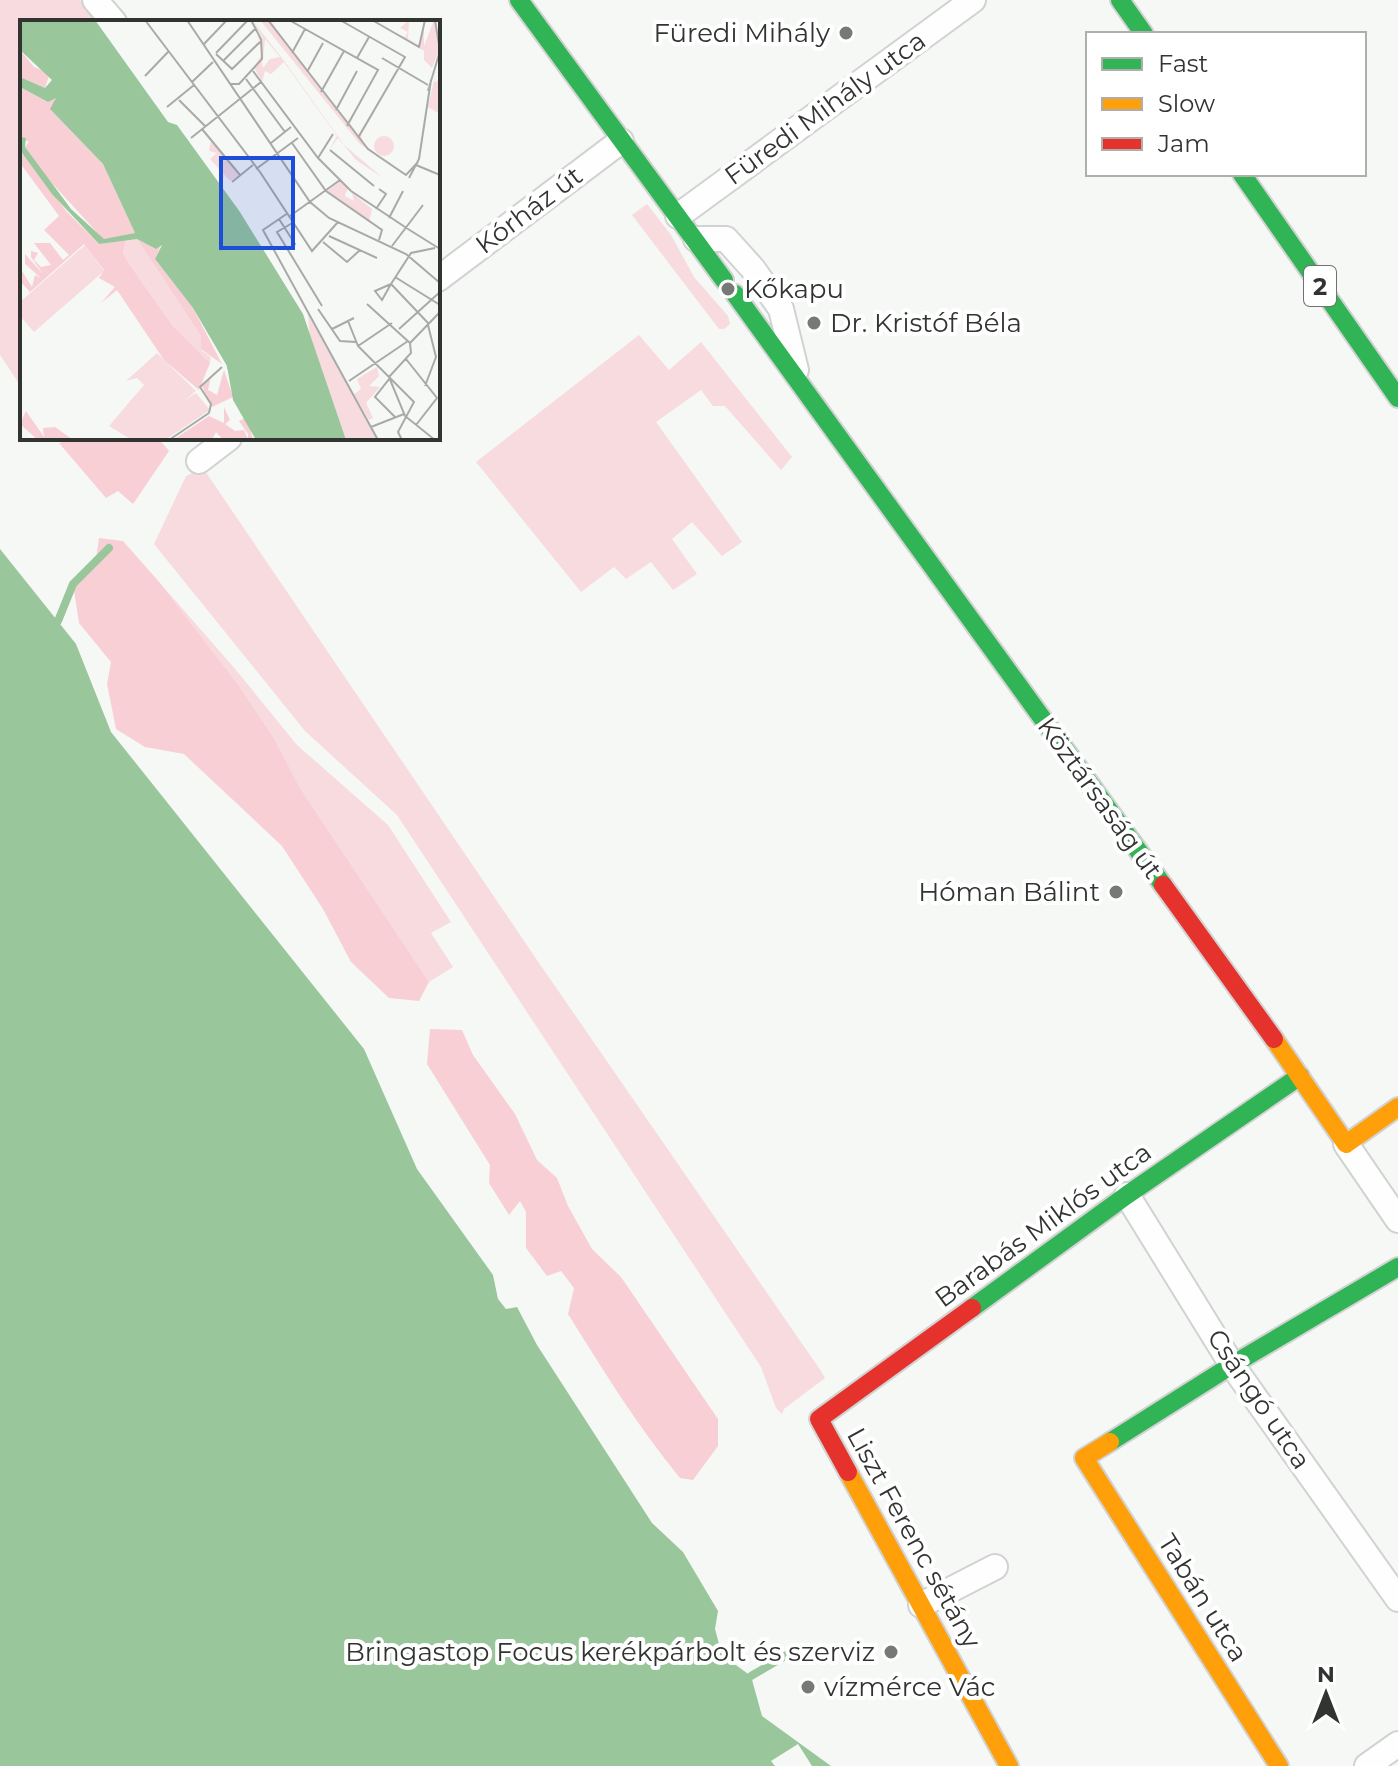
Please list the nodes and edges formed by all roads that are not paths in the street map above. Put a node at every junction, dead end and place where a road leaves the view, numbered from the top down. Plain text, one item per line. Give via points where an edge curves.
1 (95, 0) edge
2 (519, 0) edge
3 (973, 0) edge
4 (1120, 0) edge
5 (112, 20) edge
6 (1143, 32) edge
7 (621, 141) junction
8 (1243, 176) edge
9 (678, 216) junction
10 (696, 239) junction
11 (440, 277) edge
12 (798, 380) junction
13 (1398, 398) edge
14 (226, 440) edge
15 (199, 461) dead end
16 (1300, 1076) junction
17 (1398, 1107) edge
18 (1346, 1144) junction
19 (1127, 1195) junction
20 (1398, 1220) edge
21 (1398, 1267) edge
22 (1232, 1365) junction
23 (819, 1419) joint
24 (995, 1567) dead end
25 (1398, 1599) edge
26 (921, 1605) junction
27 (1398, 1744) edge
28 (1009, 1766) edge
29 (1279, 1766) edge
30 (1367, 1766) edge

1 - 5 street
2 - 7 street, Köztársaság út
3 - 9 street, Füredi Mihály utca
4 - 6 street
7 - 9 street, Köztársaság út
7 - 11 street, Kórház út
8 - 13 street, 2
9 - 10 street, Köztársaság út
10 - 12 street, Köztársaság út
10 - 12 street, Köztársaság út via 726,239 753,269 781,309
12 - 16 street, Köztársaság út
14 - 15 street
16 - 18 street, Köztársaság út
16 - 19 street, Barabás Miklós utca
17 - 18 street
18 - 20 street, Köztársaság út
19 - 22 street, Csángó utca
19 - 23 street, Barabás Miklós utca
21 - 22 street
22 - 25 street, Csángó utca
22 - 29 street, Tabán utca via 1084,1458
23 - 26 street, Liszt Ferenc sétány
24 - 26 street
26 - 28 street, Liszt Ferenc sétány
27 - 30 street

